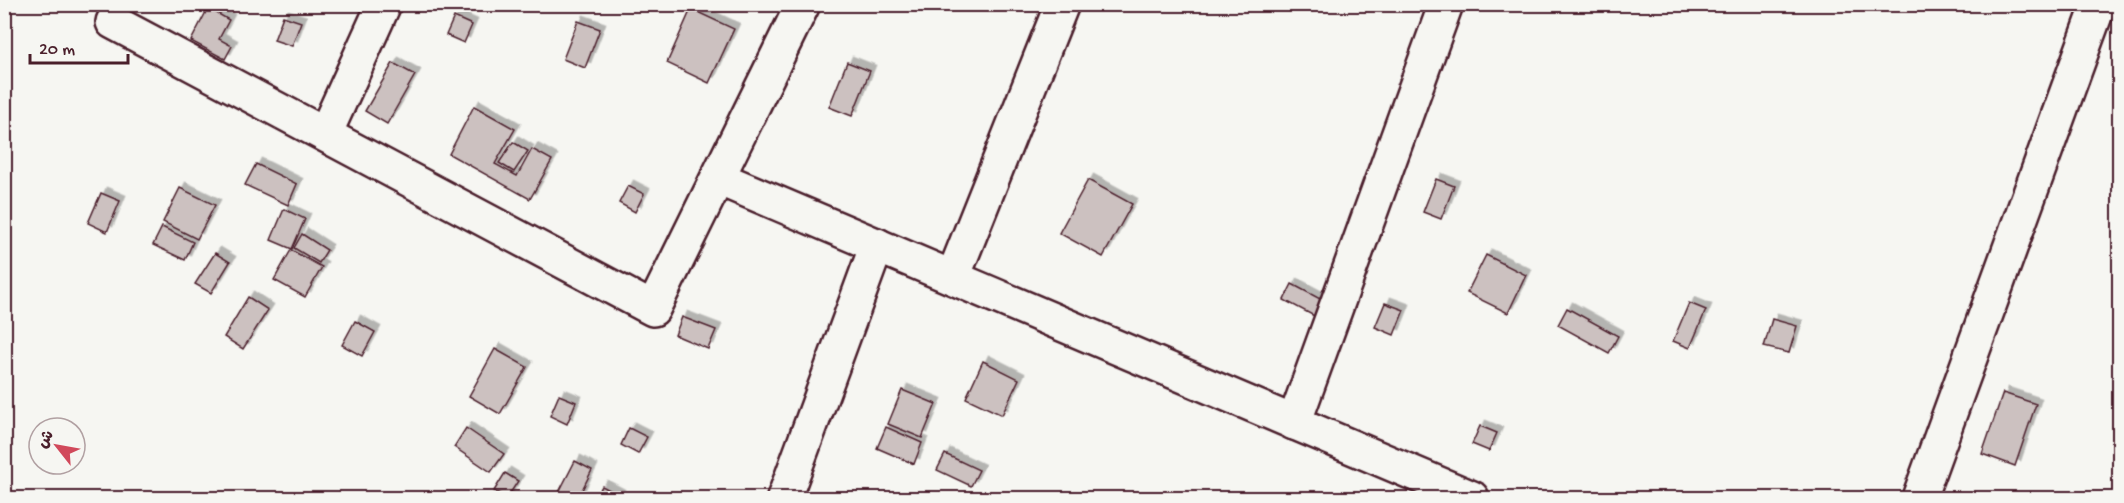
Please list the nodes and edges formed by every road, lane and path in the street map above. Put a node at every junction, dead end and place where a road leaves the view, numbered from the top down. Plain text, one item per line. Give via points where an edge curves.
1 (384, 4) edge
2 (803, 4) edge
3 (1062, 4) edge
4 (1446, 4) edge
5 (2099, 4) edge
6 (113, 22) dead end
7 (325, 134) junction
8 (718, 178) junction
9 (877, 245) junction
10 (953, 277) junction
11 (1294, 423) junction
12 (784, 498) edge
13 (1472, 498) edge
14 (1919, 498) edge

1 - 7 street
2 - 8 street
3 - 10 street
4 - 11 street
5 - 14 street
6 - 7 street
7 - 8 street via 653,309
8 - 9 street
9 - 10 street
9 - 12 street
10 - 11 street
11 - 13 street

